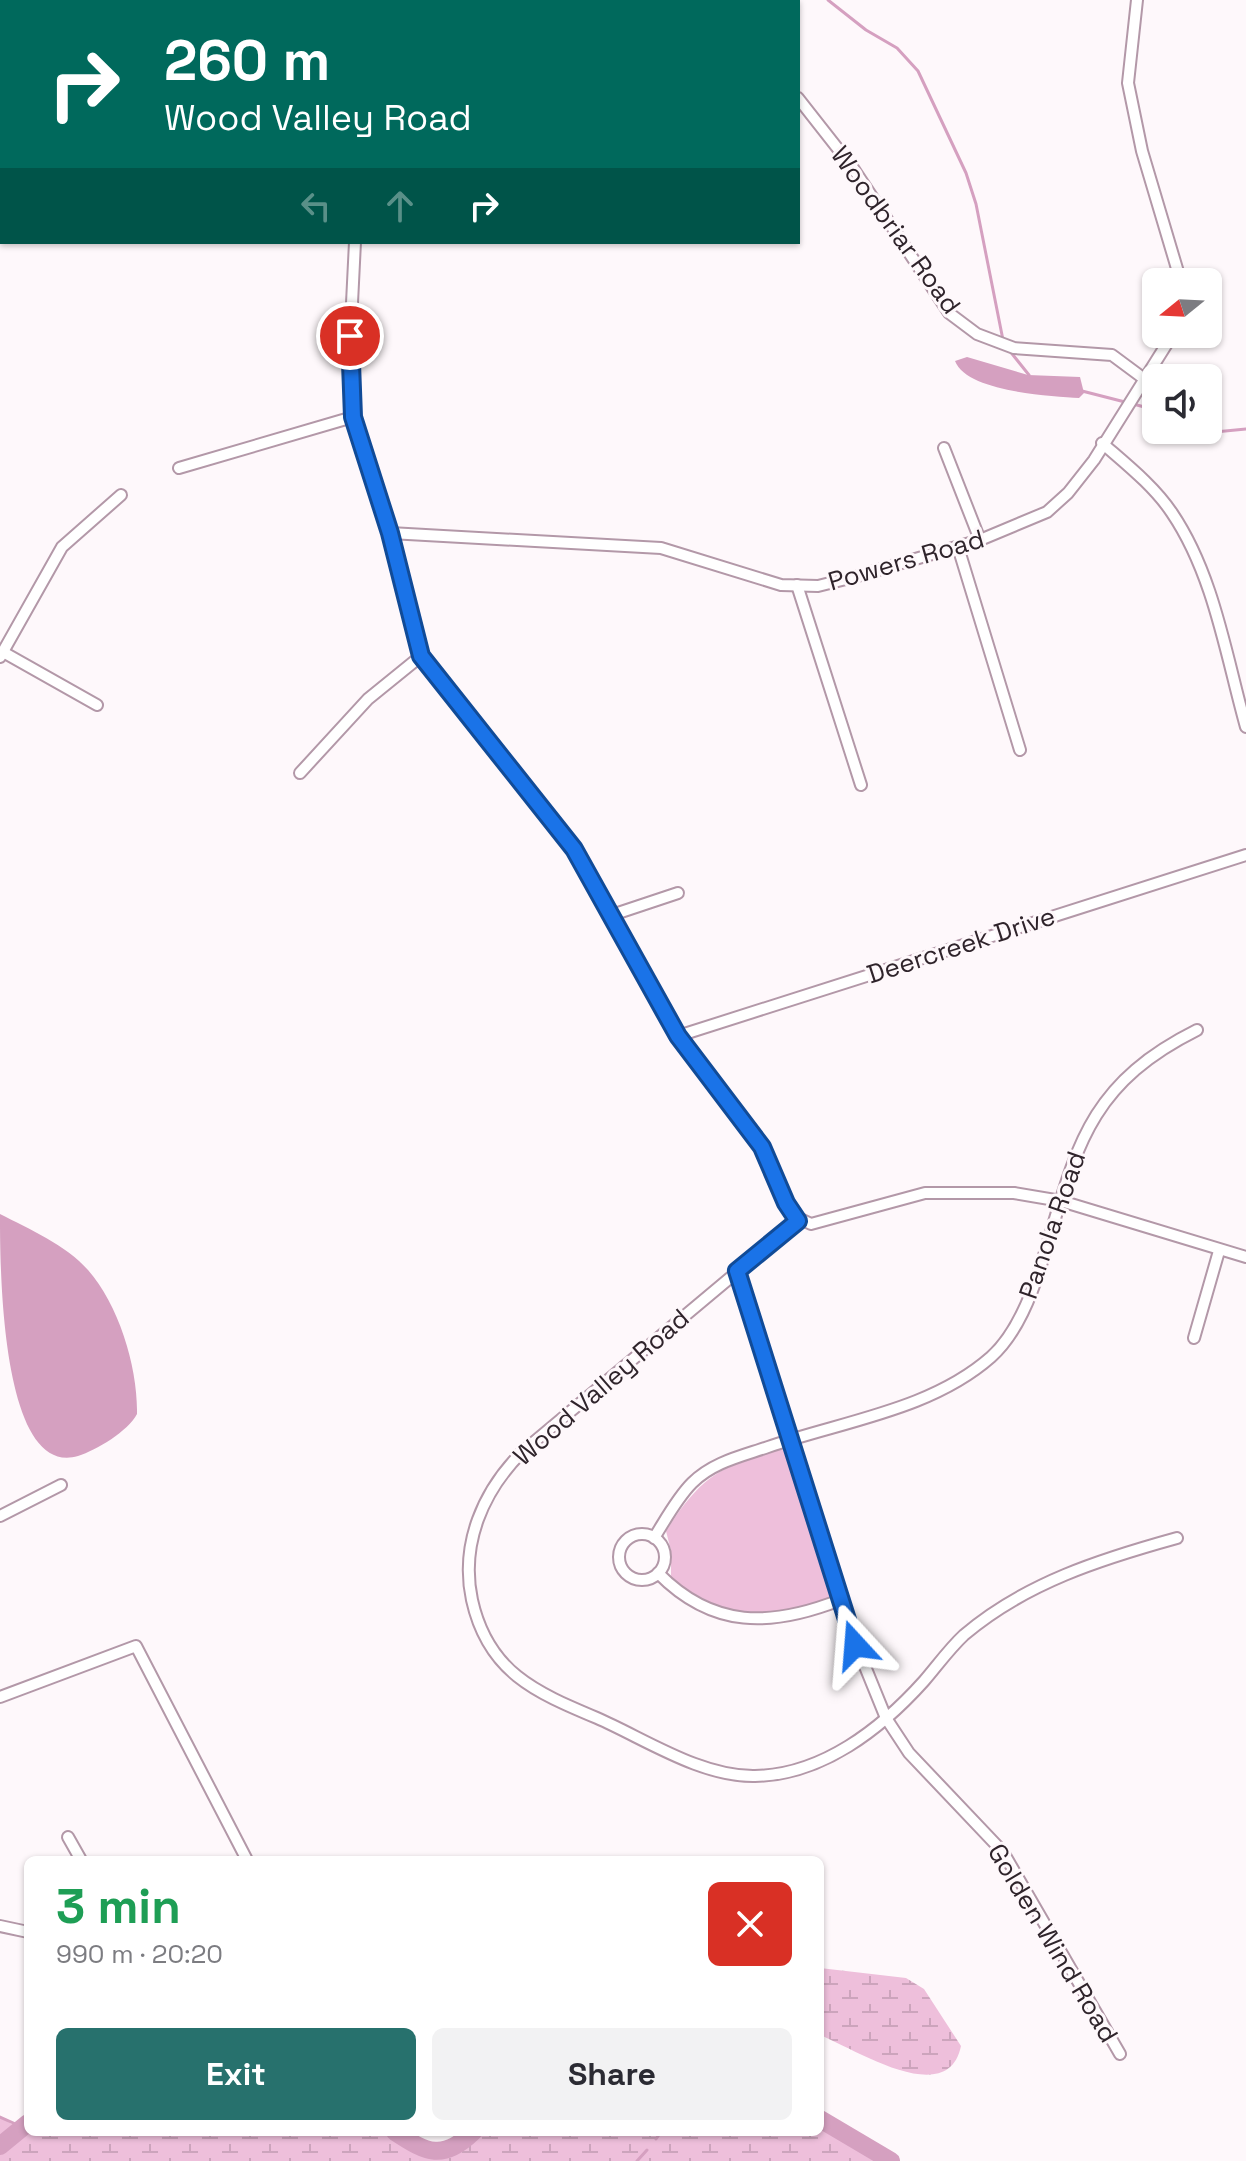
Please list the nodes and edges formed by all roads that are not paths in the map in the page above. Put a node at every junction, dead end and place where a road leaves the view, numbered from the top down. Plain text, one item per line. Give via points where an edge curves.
1 (1137, 0) edge
2 (800, 101) edge
3 (355, 244) edge
4 (1177, 268) edge
5 (1142, 377) edge
6 (1142, 380) edge
7 (353, 417) junction
8 (1102, 443) junction
9 (944, 448) dead end
10 (179, 468) dead end
11 (121, 495) dead end
12 (390, 533) junction
13 (980, 540) junction
14 (958, 547) junction
15 (797, 585) junction
16 (1, 655) edge
17 (421, 656) junction
18 (97, 705) dead end
19 (1246, 727) edge
20 (1020, 750) dead end
21 (300, 773) dead end
22 (861, 785) dead end
23 (1246, 855) edge
24 (678, 893) dead end
25 (612, 915) junction
26 (1197, 1030) dead end
27 (678, 1036) junction
28 (1061, 1201) junction
29 (801, 1222) junction
30 (1219, 1251) junction
31 (1246, 1257) edge
32 (737, 1271) junction
33 (1194, 1338) dead end
34 (789, 1440) junction
35 (61, 1485) dead end
36 (0, 1516) edge
37 (654, 1538) junction
38 (1177, 1538) dead end
39 (658, 1573) junction
40 (840, 1600) junction
41 (0, 1697) edge
42 (886, 1718) junction
43 (68, 1837) dead end
44 (79, 1856) edge
45 (245, 1856) edge
46 (0, 1926) edge
47 (24, 1931) edge
48 (1120, 2054) dead end

1 - 4 street via 1128,83
2 - 5 street, Woodbriar Road via 853,168 949,313 977,334 1014,348 1112,355
3 - 7 street via 349,364
6 - 8 street, Powers Road
7 - 10 street
7 - 12 street
8 - 13 street, Powers Road via 1084,474 1047,512
8 - 19 street via 1151,489 1189,541
9 - 13 street
11 - 16 street via 62,547
12 - 15 street, Powers Road via 661,548 781,585
12 - 17 street
13 - 14 street, Powers Road
14 - 15 street, Powers Road via 818,586
14 - 20 street
15 - 22 street
16 - 18 street
17 - 21 street via 368,699
17 - 25 street via 574,849
23 - 27 street, Deercreek Drive
24 - 25 street
25 - 27 street
26 - 28 street, Panola Road via 1147,1059 1114,1088 1089,1123
27 - 29 street via 762,1147 786,1203
28 - 29 street, Wood Valley Road via 949,1191 908,1196 823,1222
28 - 30 street, Wood Valley Road
28 - 34 street, Panola Road via 1036,1281 1018,1321 994,1354 933,1397
29 - 32 street, Wood Valley Road
30 - 31 street, Wood Valley Road
30 - 33 street
32 - 34 street, Golden Wind Road
32 - 42 street, Wood Valley Road via 505,1470 472,1537 475,1613 497,1657 523,1685 706,1767 753,1776 800,1769 837,1753
34 - 37 street, Panola Road via 709,1470 692,1483
34 - 40 street, Golden Wind Road
35 - 36 street
37 - 39 street via 665,1555
37 - 39 street via 630,1537 619,1560 634,1579
38 - 42 street via 1096,1560 1026,1594 965,1635
39 - 40 street via 679,1594 705,1607 756,1620 782,1618
40 - 42 street, Golden Wind Road
41 - 45 street via 136,1646
42 - 48 street, Golden Wind Road via 909,1753 1003,1852
43 - 44 street
46 - 47 street

